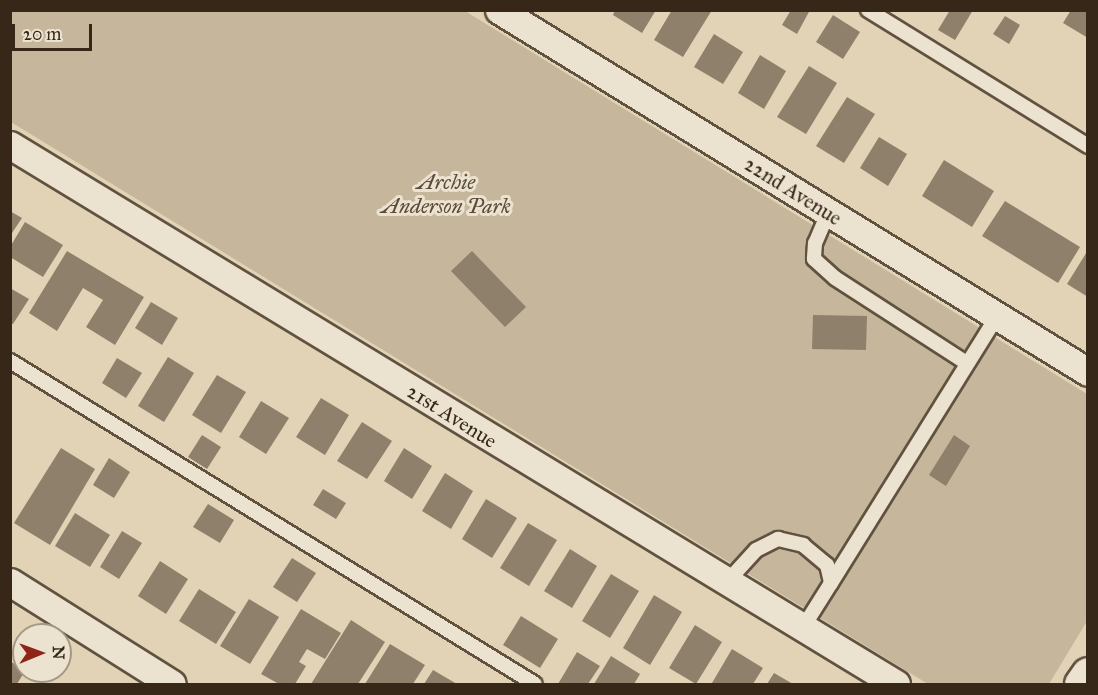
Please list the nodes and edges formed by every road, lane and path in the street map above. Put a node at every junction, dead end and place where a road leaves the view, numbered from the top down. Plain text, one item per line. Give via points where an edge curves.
1 (499, 10) edge
2 (868, 10) edge
3 (10, 145) edge
4 (1088, 146) edge
5 (828, 213) junction
6 (997, 316) junction
7 (10, 361) edge
8 (965, 362) junction
9 (1088, 372) edge
10 (10, 582) edge
11 (726, 583) junction
12 (831, 583) junction
13 (802, 629) junction
14 (1088, 674) edge
15 (172, 684) edge
16 (535, 684) edge
17 (896, 684) edge
18 (1081, 684) edge

1 - 5 street, 22nd Avenue
2 - 4 lane
3 - 11 street, 21st Avenue
5 - 6 street, 22nd Avenue
5 - 8 lane via 815,243 814,259 835,278
6 - 8 lane
6 - 9 street, 22nd Avenue
7 - 16 lane
8 - 12 lane
10 - 15 street
11 - 12 lane via 756,550 778,539 803,545 827,565
11 - 13 street, 21st Avenue
12 - 13 lane
13 - 17 street, 21st Avenue
14 - 18 street

